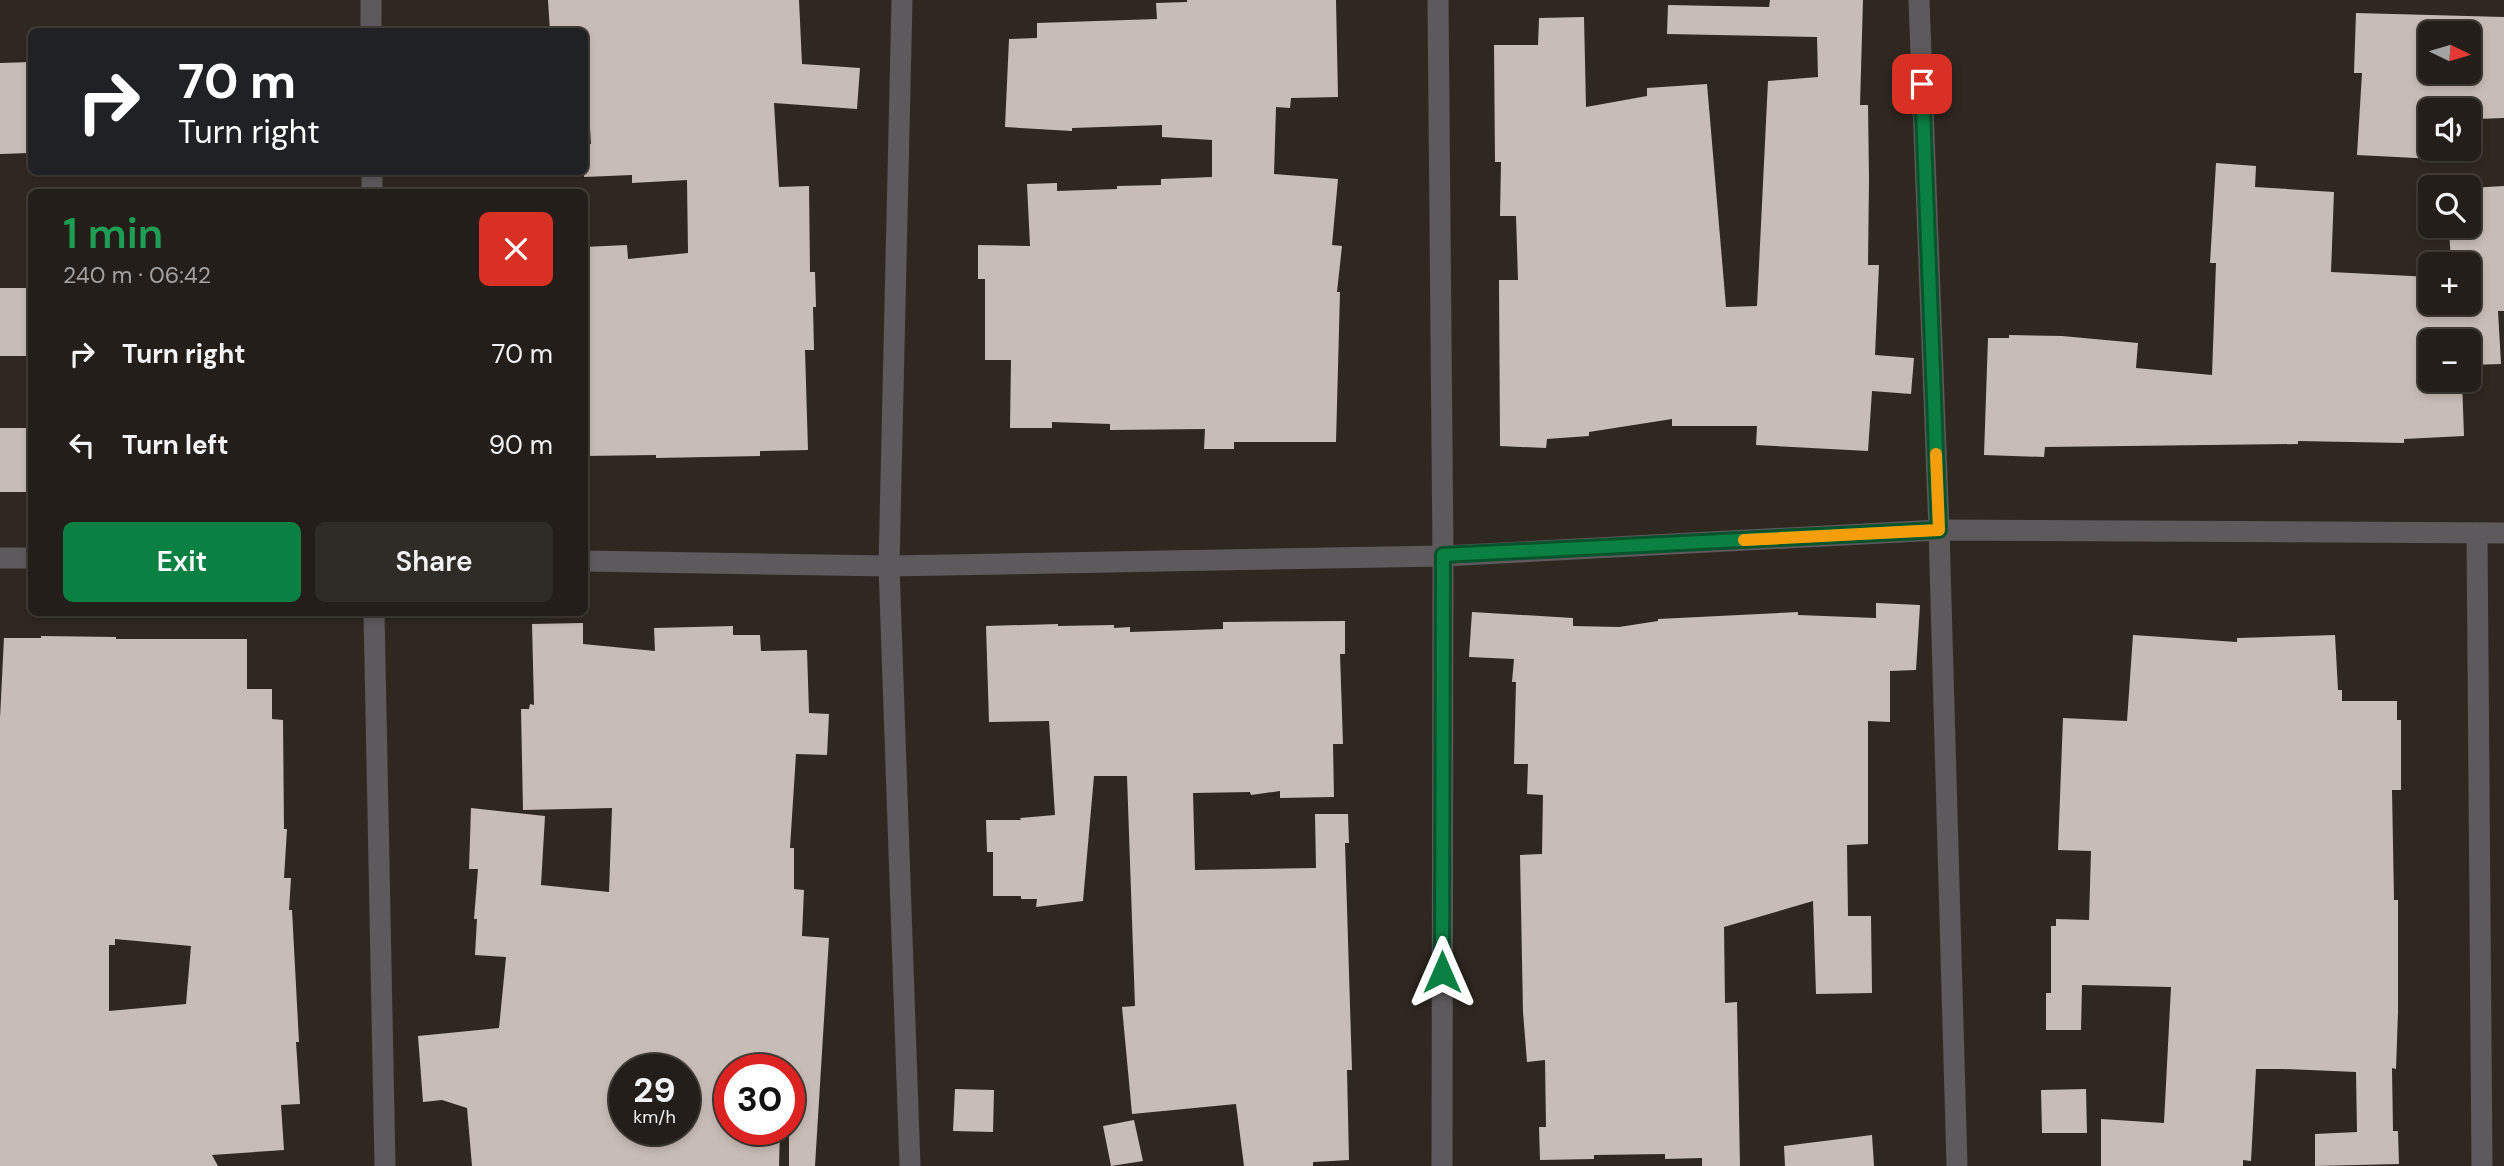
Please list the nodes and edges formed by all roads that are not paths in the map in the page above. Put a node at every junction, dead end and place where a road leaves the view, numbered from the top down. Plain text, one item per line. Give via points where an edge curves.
1 (371, 0) edge
2 (902, 0) edge
3 (1438, 0) edge
4 (1919, 0) edge
5 (371, 28) edge
6 (1939, 530) junction
7 (2477, 533) junction
8 (2504, 533) edge
9 (1443, 555) junction
10 (0, 558) edge
11 (28, 558) edge
12 (588, 561) edge
13 (889, 566) junction
14 (374, 616) edge
15 (385, 1166) edge
16 (910, 1166) edge
17 (1442, 1166) edge
18 (1957, 1166) edge
19 (2482, 1166) edge

1 - 5 street
2 - 13 street
3 - 9 street
4 - 6 street
6 - 7 street
6 - 9 street
6 - 18 street
7 - 8 street
7 - 19 street
9 - 13 street
9 - 17 street
10 - 11 street
12 - 13 street
13 - 16 street
14 - 15 street

